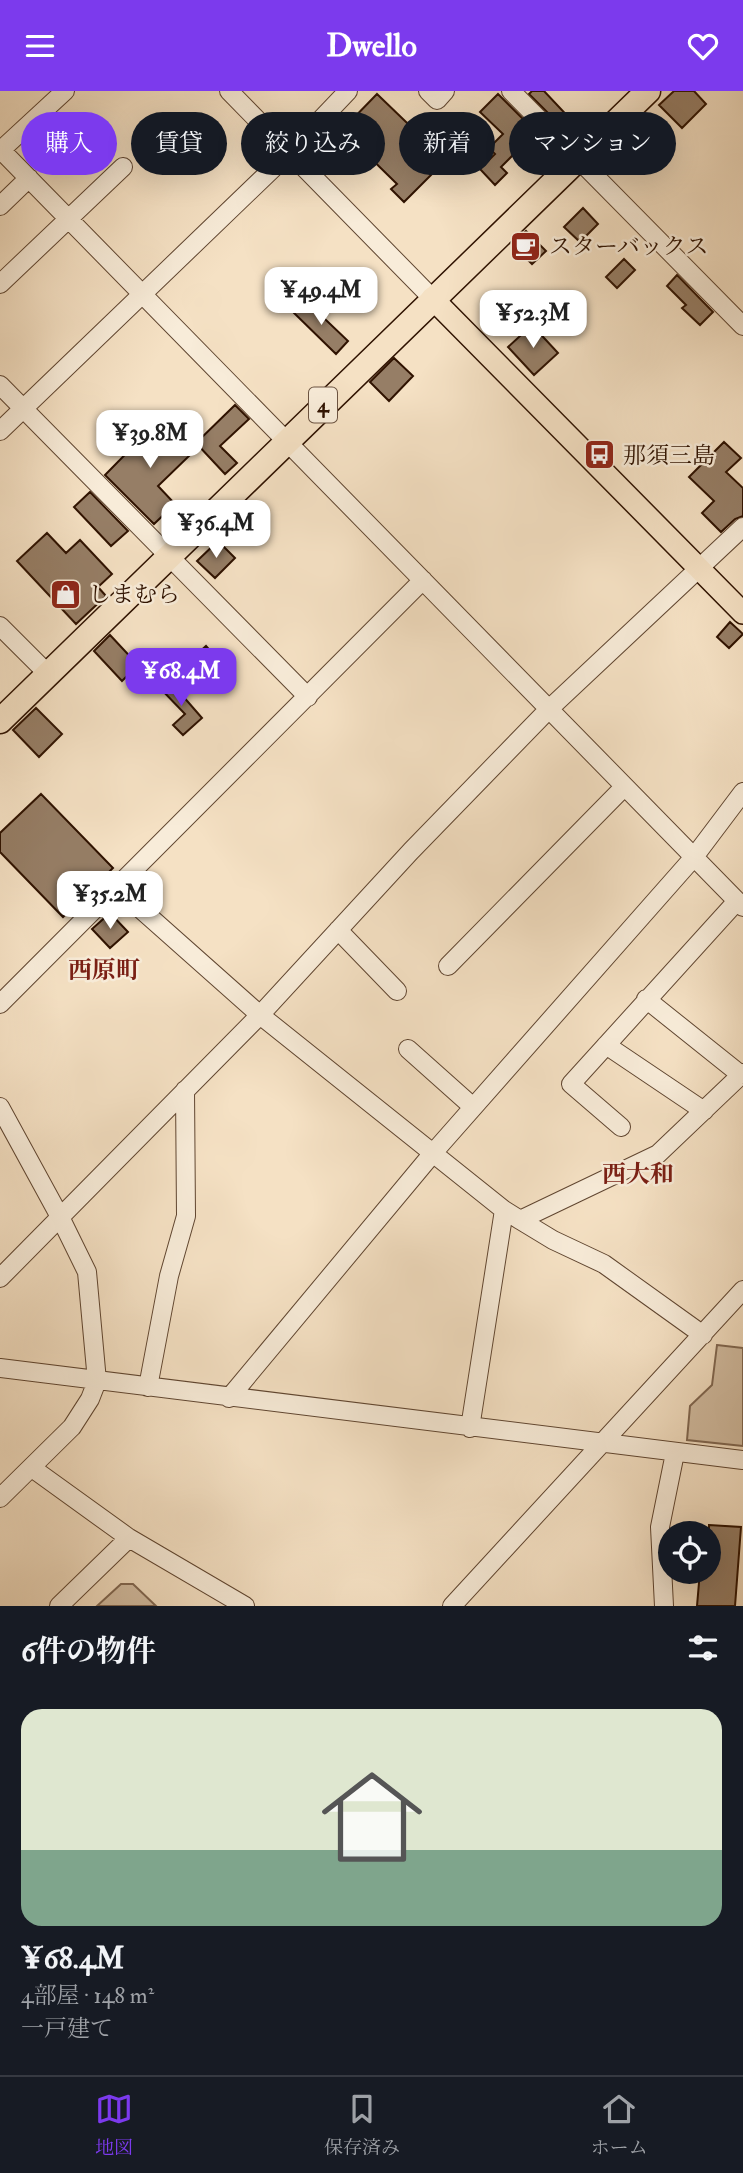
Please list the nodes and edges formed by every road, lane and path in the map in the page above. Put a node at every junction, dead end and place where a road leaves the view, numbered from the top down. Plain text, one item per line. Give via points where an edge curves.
1 (65, 91) edge
2 (229, 91) edge
3 (348, 91) edge
4 (428, 91) edge
5 (445, 91) edge
6 (511, 91) edge
7 (648, 91) edge
8 (249, 112) edge
9 (328, 112) edge
10 (532, 112) edge
11 (627, 112) edge
12 (0, 150) edge
13 (123, 167) dead end
14 (266, 175) edge
15 (311, 175) edge
16 (563, 175) edge
17 (594, 175) edge
18 (29, 178) junction
19 (0, 205) edge
20 (68, 217) junction
21 (0, 284) edge
22 (142, 291) junction
23 (432, 298) junction
24 (743, 325) edge
25 (0, 384) edge
26 (23, 408) junction
27 (0, 431) edge
28 (287, 439) junction
29 (743, 527) edge
30 (169, 554) junction
31 (699, 568) junction
32 (423, 579) junction
33 (743, 613) edge
34 (0, 626) edge
35 (48, 674) junction
36 (308, 697) junction
37 (549, 709) junction
38 (0, 721) edge
39 (624, 787) junction
40 (743, 792) edge
41 (694, 857) junction
42 (117, 888) junction
43 (740, 904) edge
44 (338, 930) junction
45 (447, 966) dead end
46 (397, 991) dead end
47 (646, 999) junction
48 (0, 1004) edge
49 (260, 1015) junction
50 (606, 1045) junction
51 (408, 1049) dead end
52 (742, 1074) edge
53 (185, 1090) junction
54 (0, 1107) edge
55 (474, 1107) junction
56 (704, 1111) junction
57 (621, 1127) dead end
58 (433, 1153) junction
59 (504, 1210) junction
60 (60, 1217) junction
61 (520, 1220) junction
62 (0, 1278) edge
63 (743, 1290) edge
64 (703, 1335) junction
65 (0, 1368) edge
66 (97, 1381) junction
67 (148, 1387) junction
68 (229, 1398) junction
69 (470, 1429) junction
70 (603, 1444) junction
71 (675, 1453) junction
72 (743, 1460) edge
73 (32, 1468) junction
74 (0, 1499) edge
75 (129, 1538) junction
76 (59, 1606) edge
77 (245, 1606) edge
78 (452, 1606) edge
79 (664, 1606) edge

1 - 12 street
2 - 8 street
3 - 9 street
4 - 5 street via 437,100
6 - 10 street
7 - 11 highway, 4
12 - 18 street
13 - 20 street
14 - 22 street
15 - 23 street
16 - 23 highway, 4
17 - 24 street
18 - 19 street
18 - 20 street
20 - 21 street
20 - 22 street
22 - 26 street
22 - 28 street
23 - 28 highway, 4
23 - 31 main road
25 - 26 street
26 - 27 street
26 - 30 street
28 - 30 highway, 4
28 - 32 street
29 - 31 street
30 - 35 highway, 4
30 - 36 street
31 - 33 main road
31 - 37 street
32 - 36 street
32 - 37 street
34 - 35 street
35 - 38 highway, 4
36 - 42 street
37 - 39 street
37 - 44 street
39 - 41 street
39 - 45 street
40 - 41 street
41 - 43 street
41 - 55 street
42 - 48 street
42 - 49 street
43 - 47 street
44 - 46 street
44 - 49 street
47 - 50 street
47 - 52 street
49 - 53 street
49 - 58 street
50 - 56 street
50 - 57 street via 571,1084
51 - 55 street
52 - 56 street
53 - 60 street
53 - 67 street via 186,1216 169,1276
54 - 60 street
55 - 58 street
56 - 61 street via 651,1159
58 - 59 street
58 - 68 street
59 - 61 street
59 - 69 street
60 - 62 street
60 - 66 street via 87,1272
61 - 64 street via 604,1264
63 - 64 street
64 - 70 street
65 - 66 street
66 - 67 street
66 - 73 street via 72,1427
67 - 68 street
68 - 69 street
69 - 70 street
70 - 71 street
70 - 78 street
71 - 72 street
71 - 79 street via 660,1527
73 - 74 street
73 - 75 street
75 - 76 street
75 - 77 street

